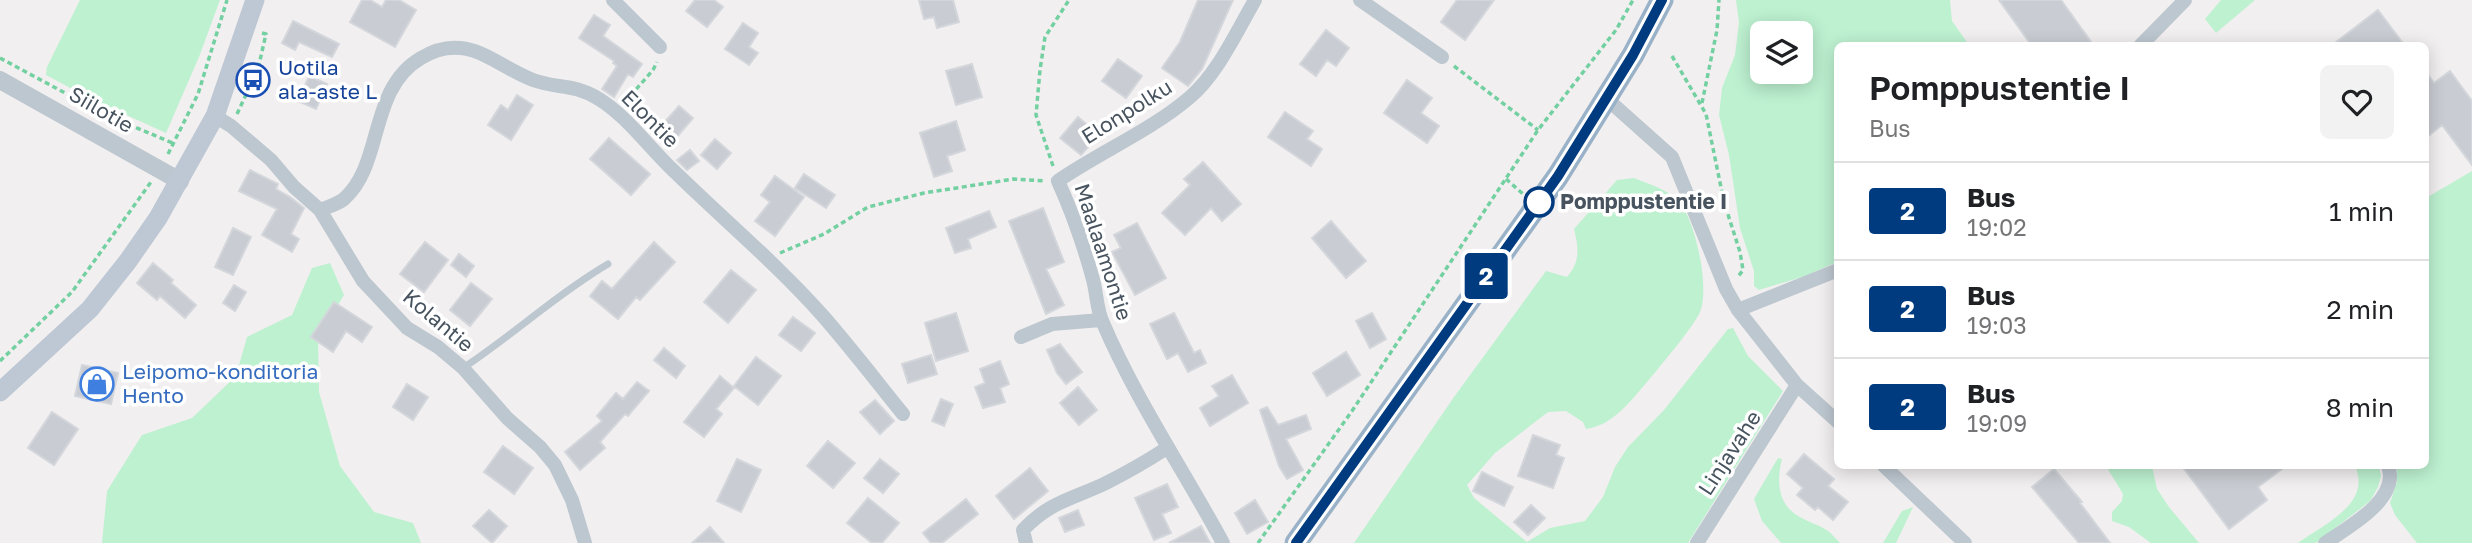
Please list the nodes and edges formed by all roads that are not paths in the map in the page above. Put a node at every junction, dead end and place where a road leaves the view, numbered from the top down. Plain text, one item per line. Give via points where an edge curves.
1 (255, 0) edge
2 (613, 0) edge
3 (1255, 0) edge
4 (1360, 0) edge
5 (1662, 0) edge
6 (2185, 0) edge
7 (2144, 42) edge
8 (660, 47) road end
9 (1442, 57) road end
10 (0, 80) edge
11 (1607, 99) junction
12 (215, 116) junction
13 (180, 181) junction
14 (1058, 181) joint
15 (320, 210) junction
16 (608, 264) dead end
17 (1834, 272) edge
18 (1738, 310) junction
19 (1101, 320) junction
20 (1021, 337) dead end
21 (463, 368) junction
22 (1797, 384) junction
23 (0, 392) edge
24 (903, 414) dead end
25 (1834, 418) edge
26 (1167, 448) junction
27 (1887, 469) edge
28 (2389, 469) edge
29 (585, 543) edge
30 (1026, 543) edge
31 (1223, 543) edge
32 (1296, 543) edge
33 (1697, 543) edge
34 (1965, 543) edge
35 (2325, 543) edge

1 - 12 main road
2 - 8 street
3 - 14 street, Elonpolku via 1217,65 1191,97
4 - 9 street
5 - 11 highway
6 - 7 street
10 - 13 street, Siilotie
11 - 18 street via 1672,157
11 - 32 highway via 1558,176
12 - 13 main road
12 - 15 street, Kolantie via 271,160
13 - 23 main road via 90,309
14 - 19 street, Maalaamontie via 1074,217
15 - 21 street, Kolantie via 363,281 407,328
15 - 24 street, Elontie via 343,199 358,180 387,96 402,72 422,57 450,48 480,51 534,80 580,89 615,112 822,315
16 - 21 lane
17 - 18 street
18 - 22 street
19 - 20 street via 1052,324
19 - 26 street, Maalaamontie
21 - 29 street, Kolantie via 555,466
22 - 25 street
22 - 33 street, Linjavahe
26 - 30 street via 1038,514 1023,530
26 - 31 street, Maalaamontie
27 - 34 street
28 - 35 street via 2386,492 2371,512

